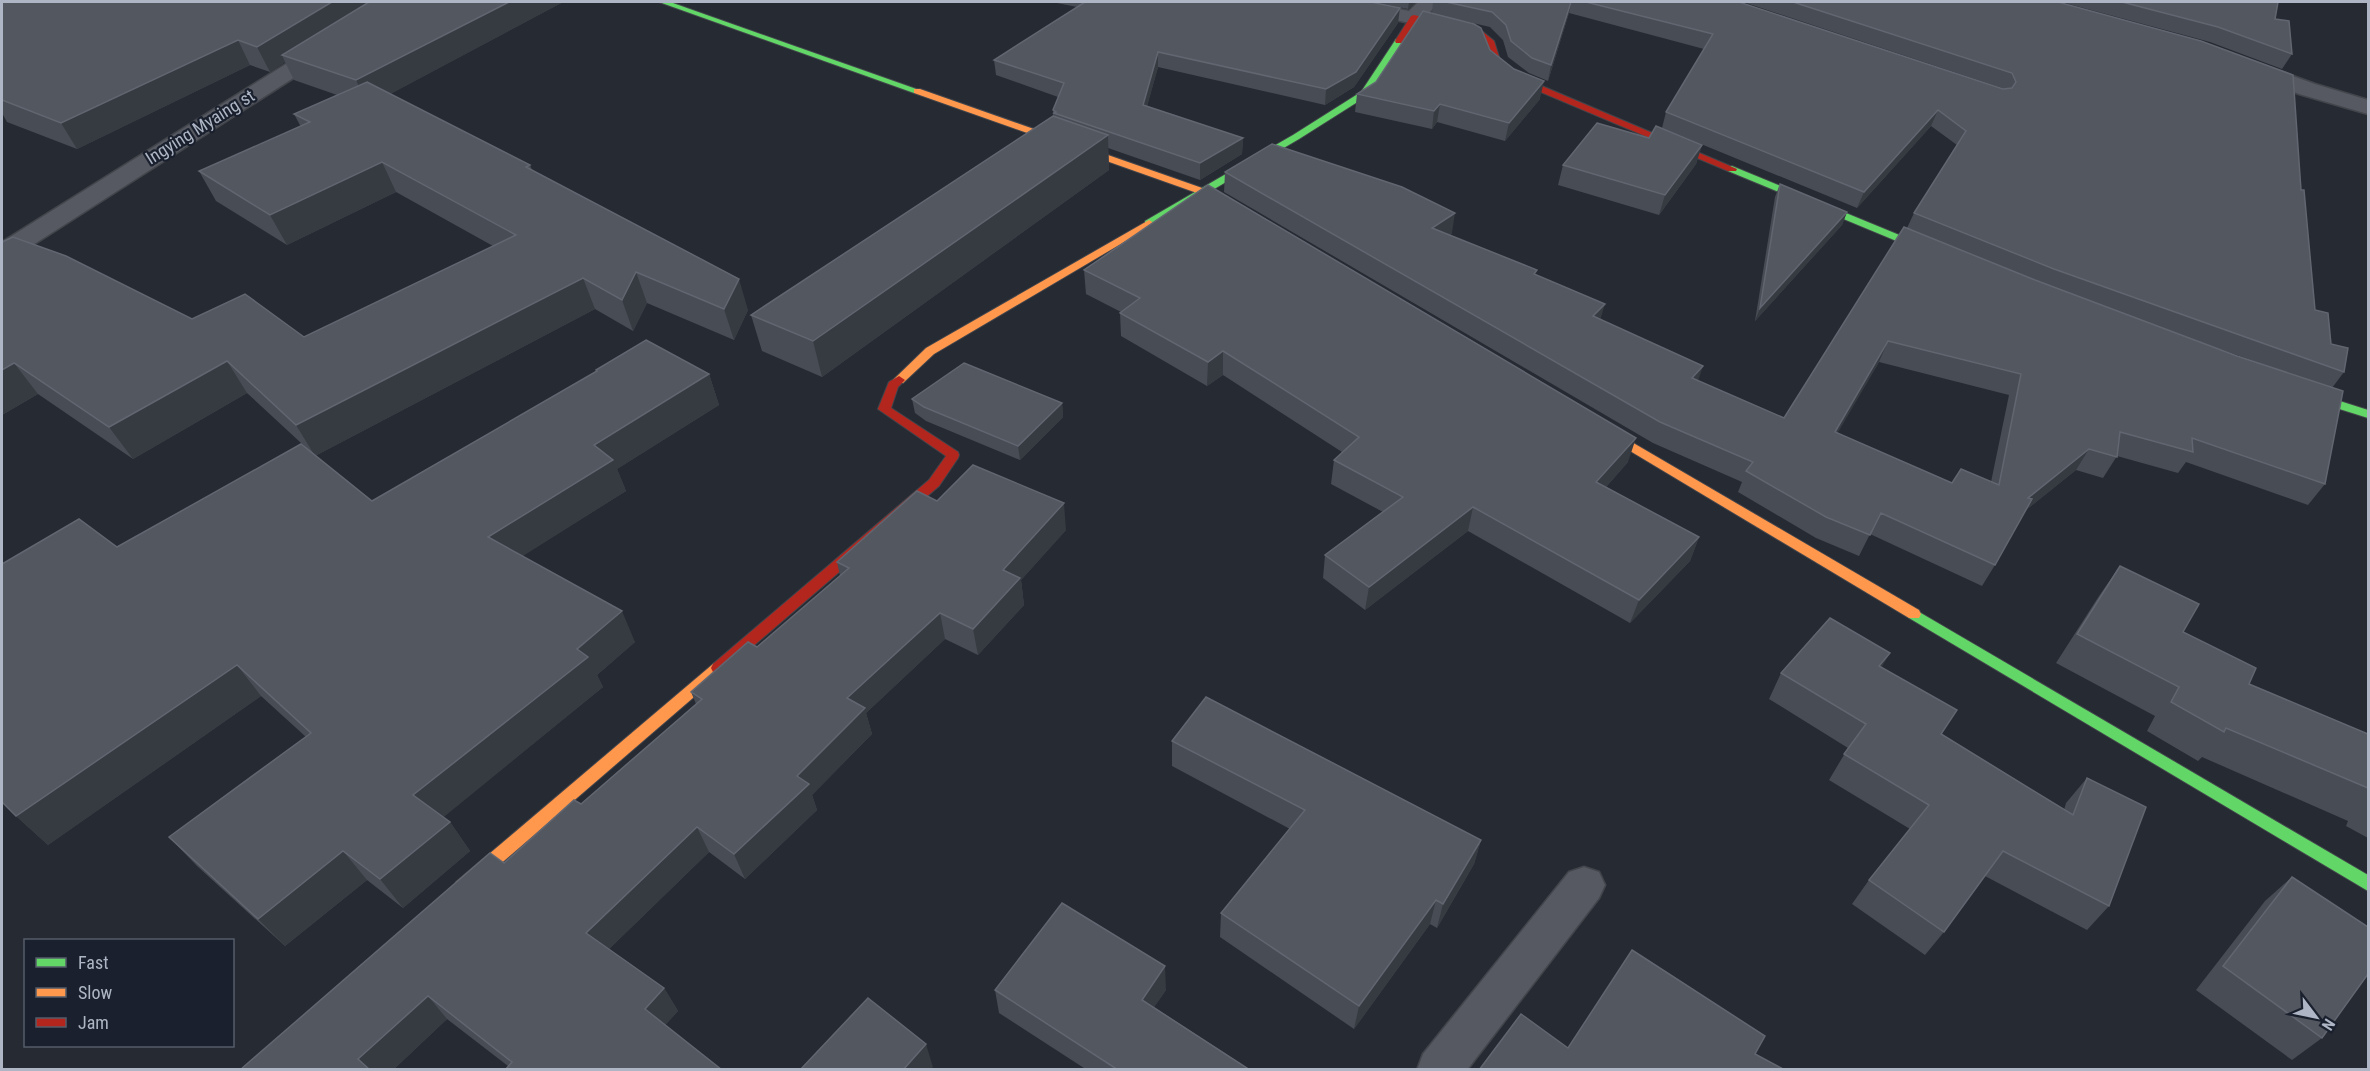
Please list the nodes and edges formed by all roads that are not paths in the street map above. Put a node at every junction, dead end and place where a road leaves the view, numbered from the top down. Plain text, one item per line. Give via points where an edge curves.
1 (399, 2) edge
2 (663, 2) edge
3 (1339, 2) edge
4 (1429, 2) edge
5 (1413, 18) junction
6 (2233, 61) edge
7 (2368, 107) edge
8 (1201, 191) junction
9 (1230, 208) edge
10 (2, 253) edge
11 (1951, 260) edge
12 (2290, 389) edge
13 (2368, 414) edge
14 (1585, 419) edge
15 (2368, 884) edge
16 (1584, 885) dead end
17 (449, 898) edge
18 (1439, 1070) edge

1 - 10 street, Ingying Myaing st
2 - 8 street
3 - 5 street
4 - 5 street
5 - 8 street via 1364,94
5 - 11 street via 1480,34 1490,41 1496,61 1520,80
6 - 7 street
8 - 9 street
8 - 17 street via 930,351 893,385 884,409 953,455 934,483
12 - 13 street
14 - 15 street
16 - 18 street

